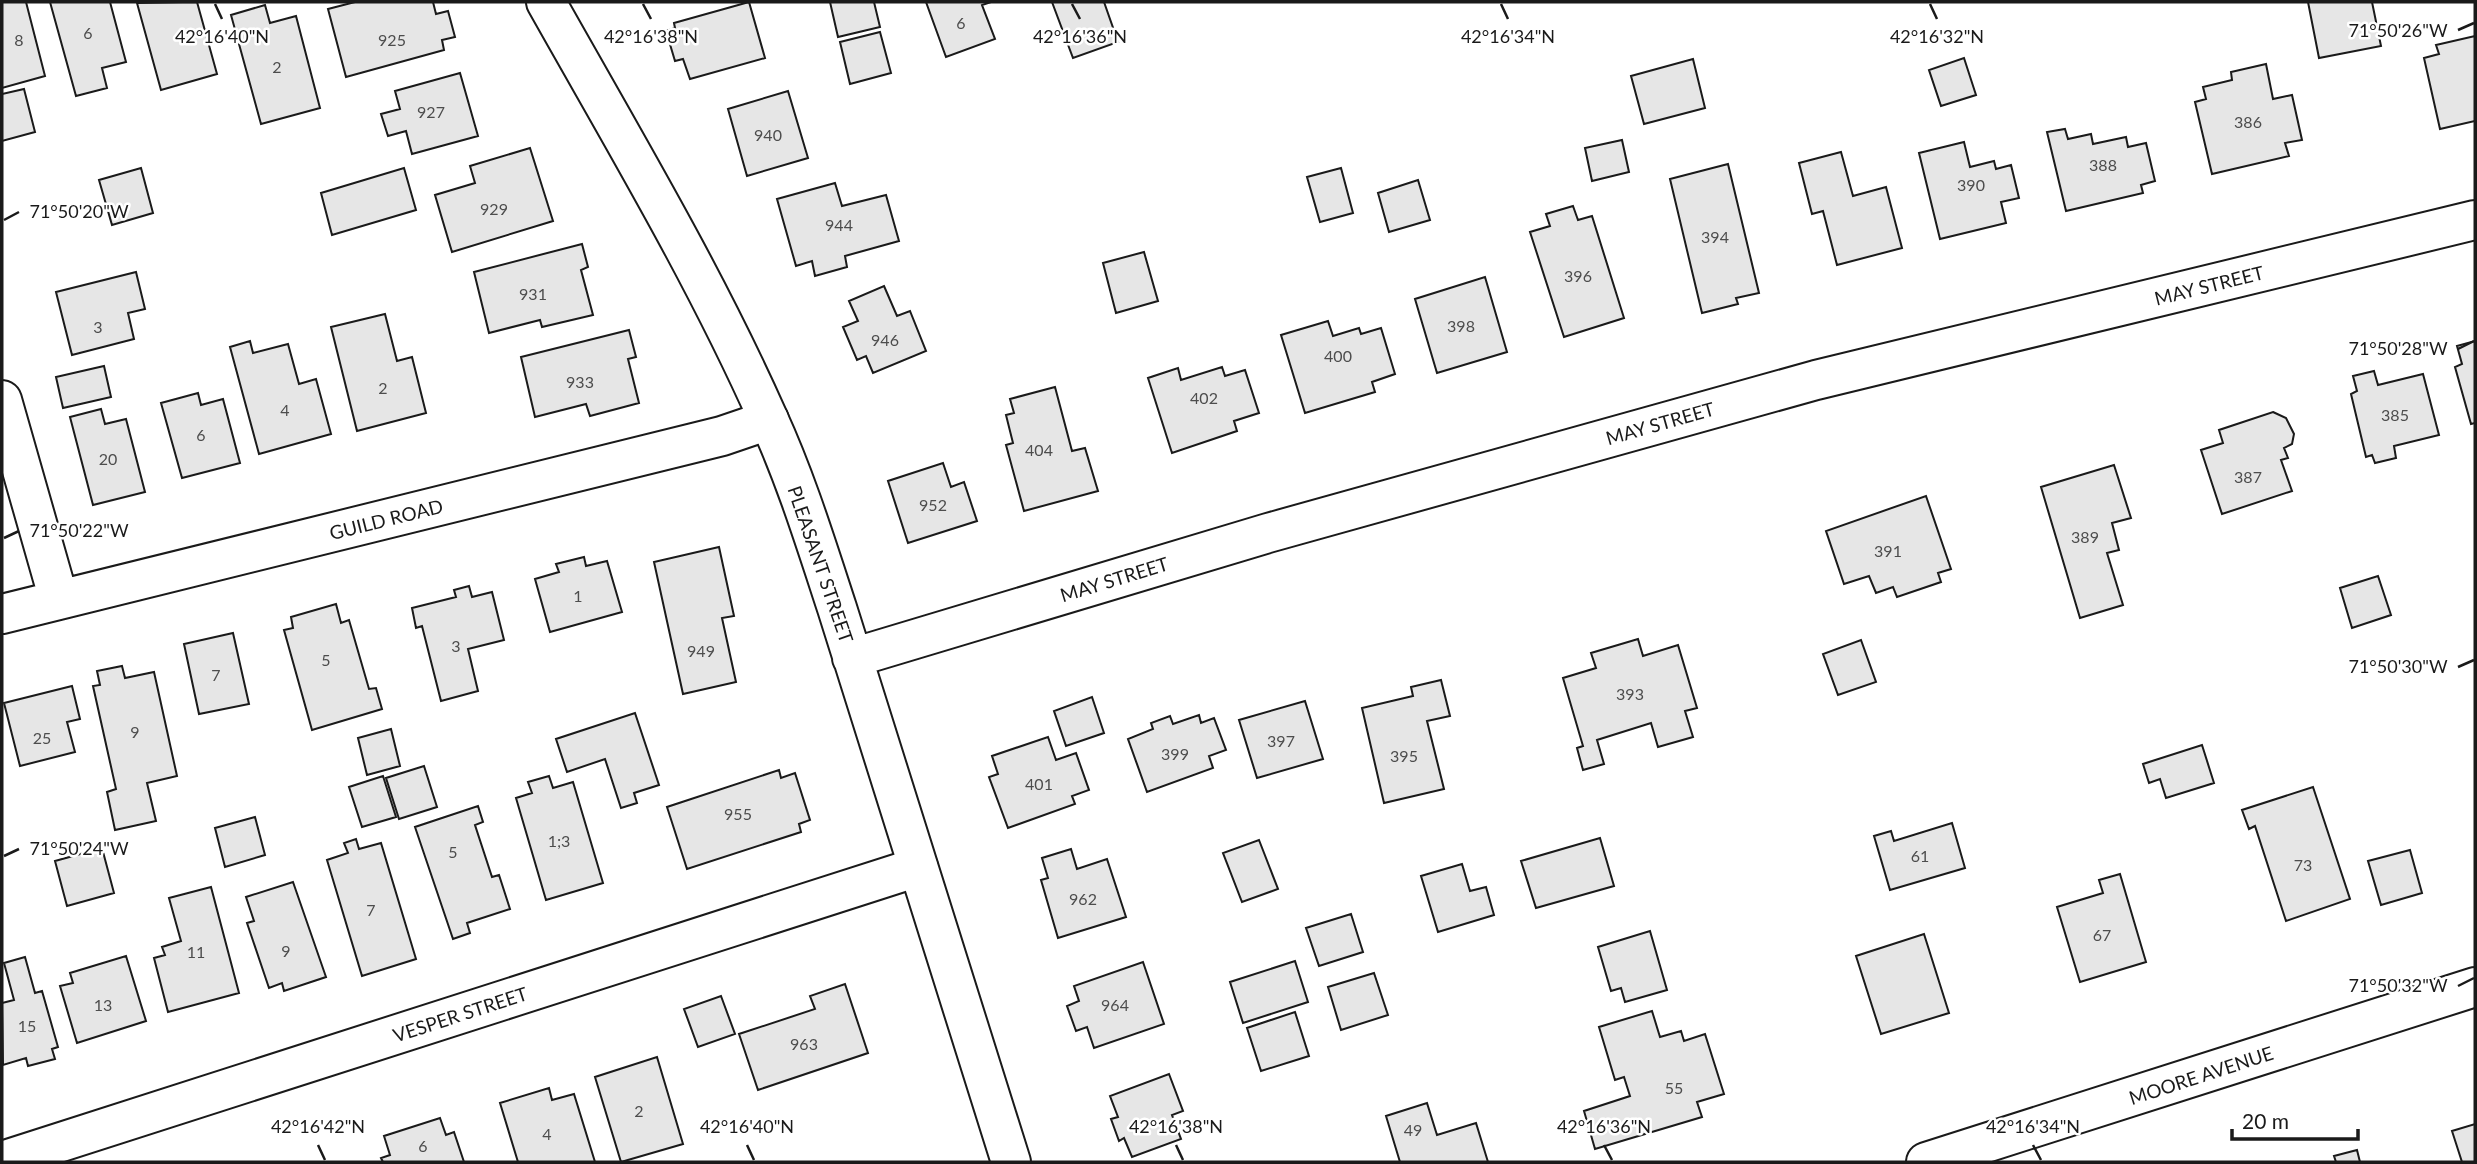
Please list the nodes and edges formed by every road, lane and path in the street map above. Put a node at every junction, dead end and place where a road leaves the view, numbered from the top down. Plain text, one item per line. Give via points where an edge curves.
1 (546, 2) edge
2 (2475, 220) edge
3 (2, 400) edge
4 (769, 420) junction
5 (59, 600) junction
6 (2, 614) edge
7 (852, 658) junction
8 (918, 867) junction
9 (2475, 988) edge
10 (2, 1161) edge
11 (1011, 1162) edge
12 (1926, 1162) edge

1 - 4 street, PLEASANT STREET via 694,265
2 - 7 street, MAY STREET via 1816,380 1268,533
3 - 5 street
4 - 5 street, GUILD ROAD via 722,436
4 - 7 street, PLEASANT STREET via 814,537
5 - 6 street, GUILD ROAD
7 - 8 street, PLEASANT STREET
8 - 10 street, VESPER STREET
8 - 11 street, PLEASANT STREET
9 - 12 street, MOORE AVENUE

